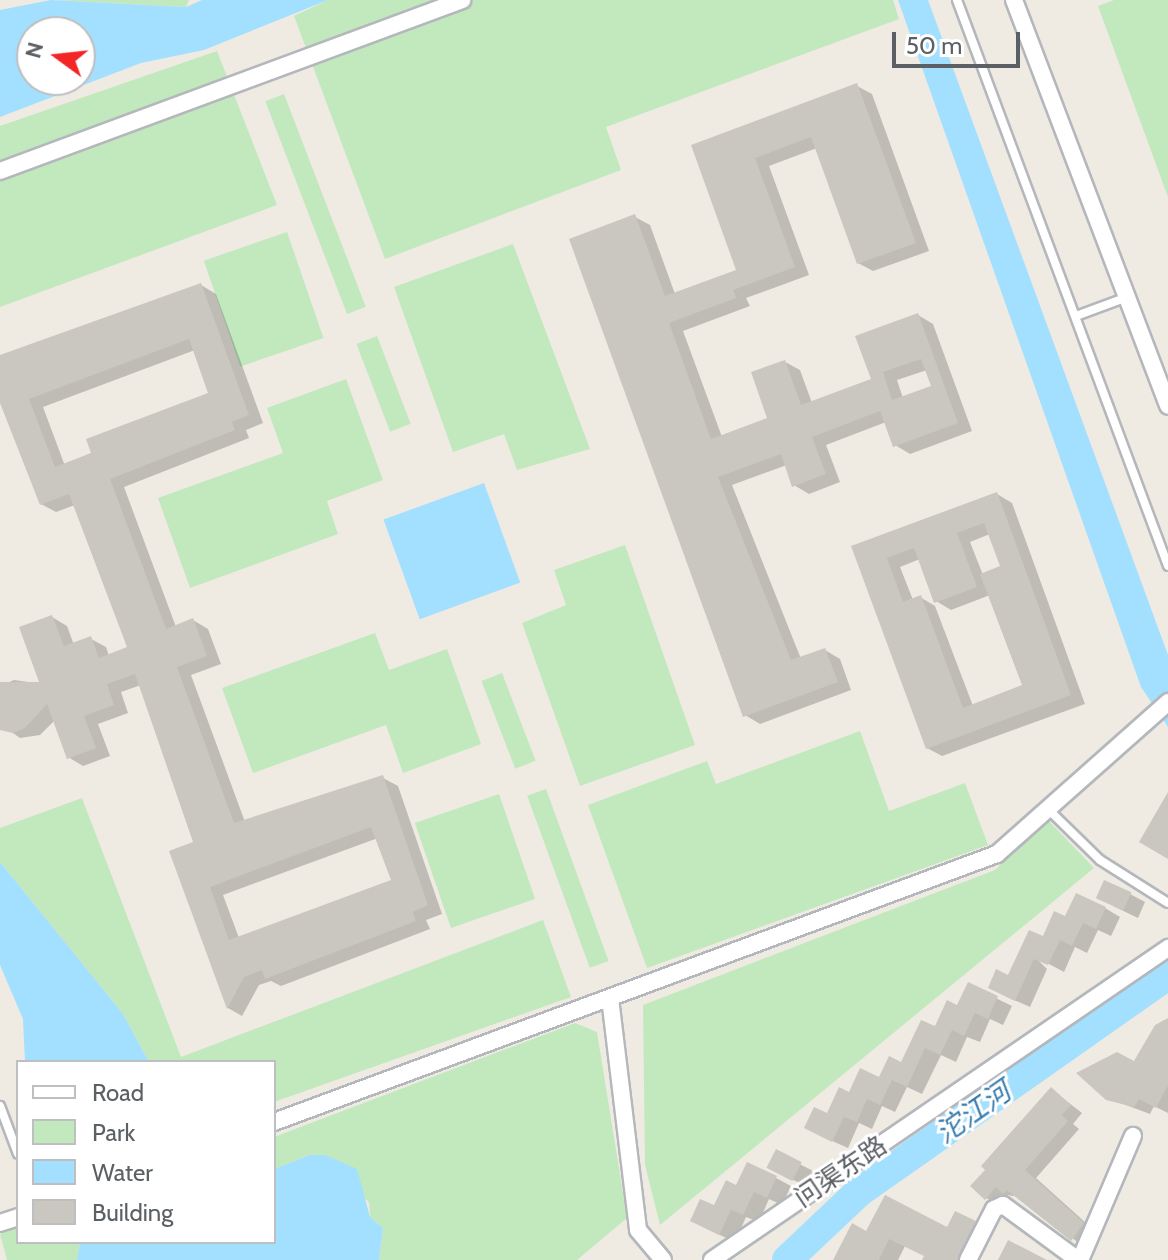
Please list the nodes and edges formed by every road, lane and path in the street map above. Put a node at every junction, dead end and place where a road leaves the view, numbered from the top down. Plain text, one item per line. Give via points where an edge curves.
1 (462, 0) edge
2 (957, 0) edge
3 (1014, 0) edge
4 (0, 171) edge
5 (1127, 297) junction
6 (1076, 316) junction
7 (1168, 406) edge
8 (1168, 566) edge
9 (1168, 702) edge
10 (1052, 813) dead end
11 (1168, 903) edge
12 (1168, 948) edge
13 (610, 998) junction
14 (0, 1106) edge
15 (276, 1121) edge
16 (1133, 1136) dead end
17 (16, 1149) edge
18 (1061, 1255) edge
19 (663, 1260) edge
20 (712, 1260) edge
21 (968, 1260) edge
22 (1079, 1260) edge

1 - 4 street
2 - 6 lane
3 - 5 street
5 - 6 lane
5 - 7 street
6 - 8 lane
9 - 13 street via 997,854
10 - 11 lane via 1100,860
12 - 20 street, 问渠东路
13 - 15 street
13 - 19 street via 638,1230
14 - 17 lane
16 - 22 street
18 - 21 street via 1003,1205 994,1209
18 - 22 street

